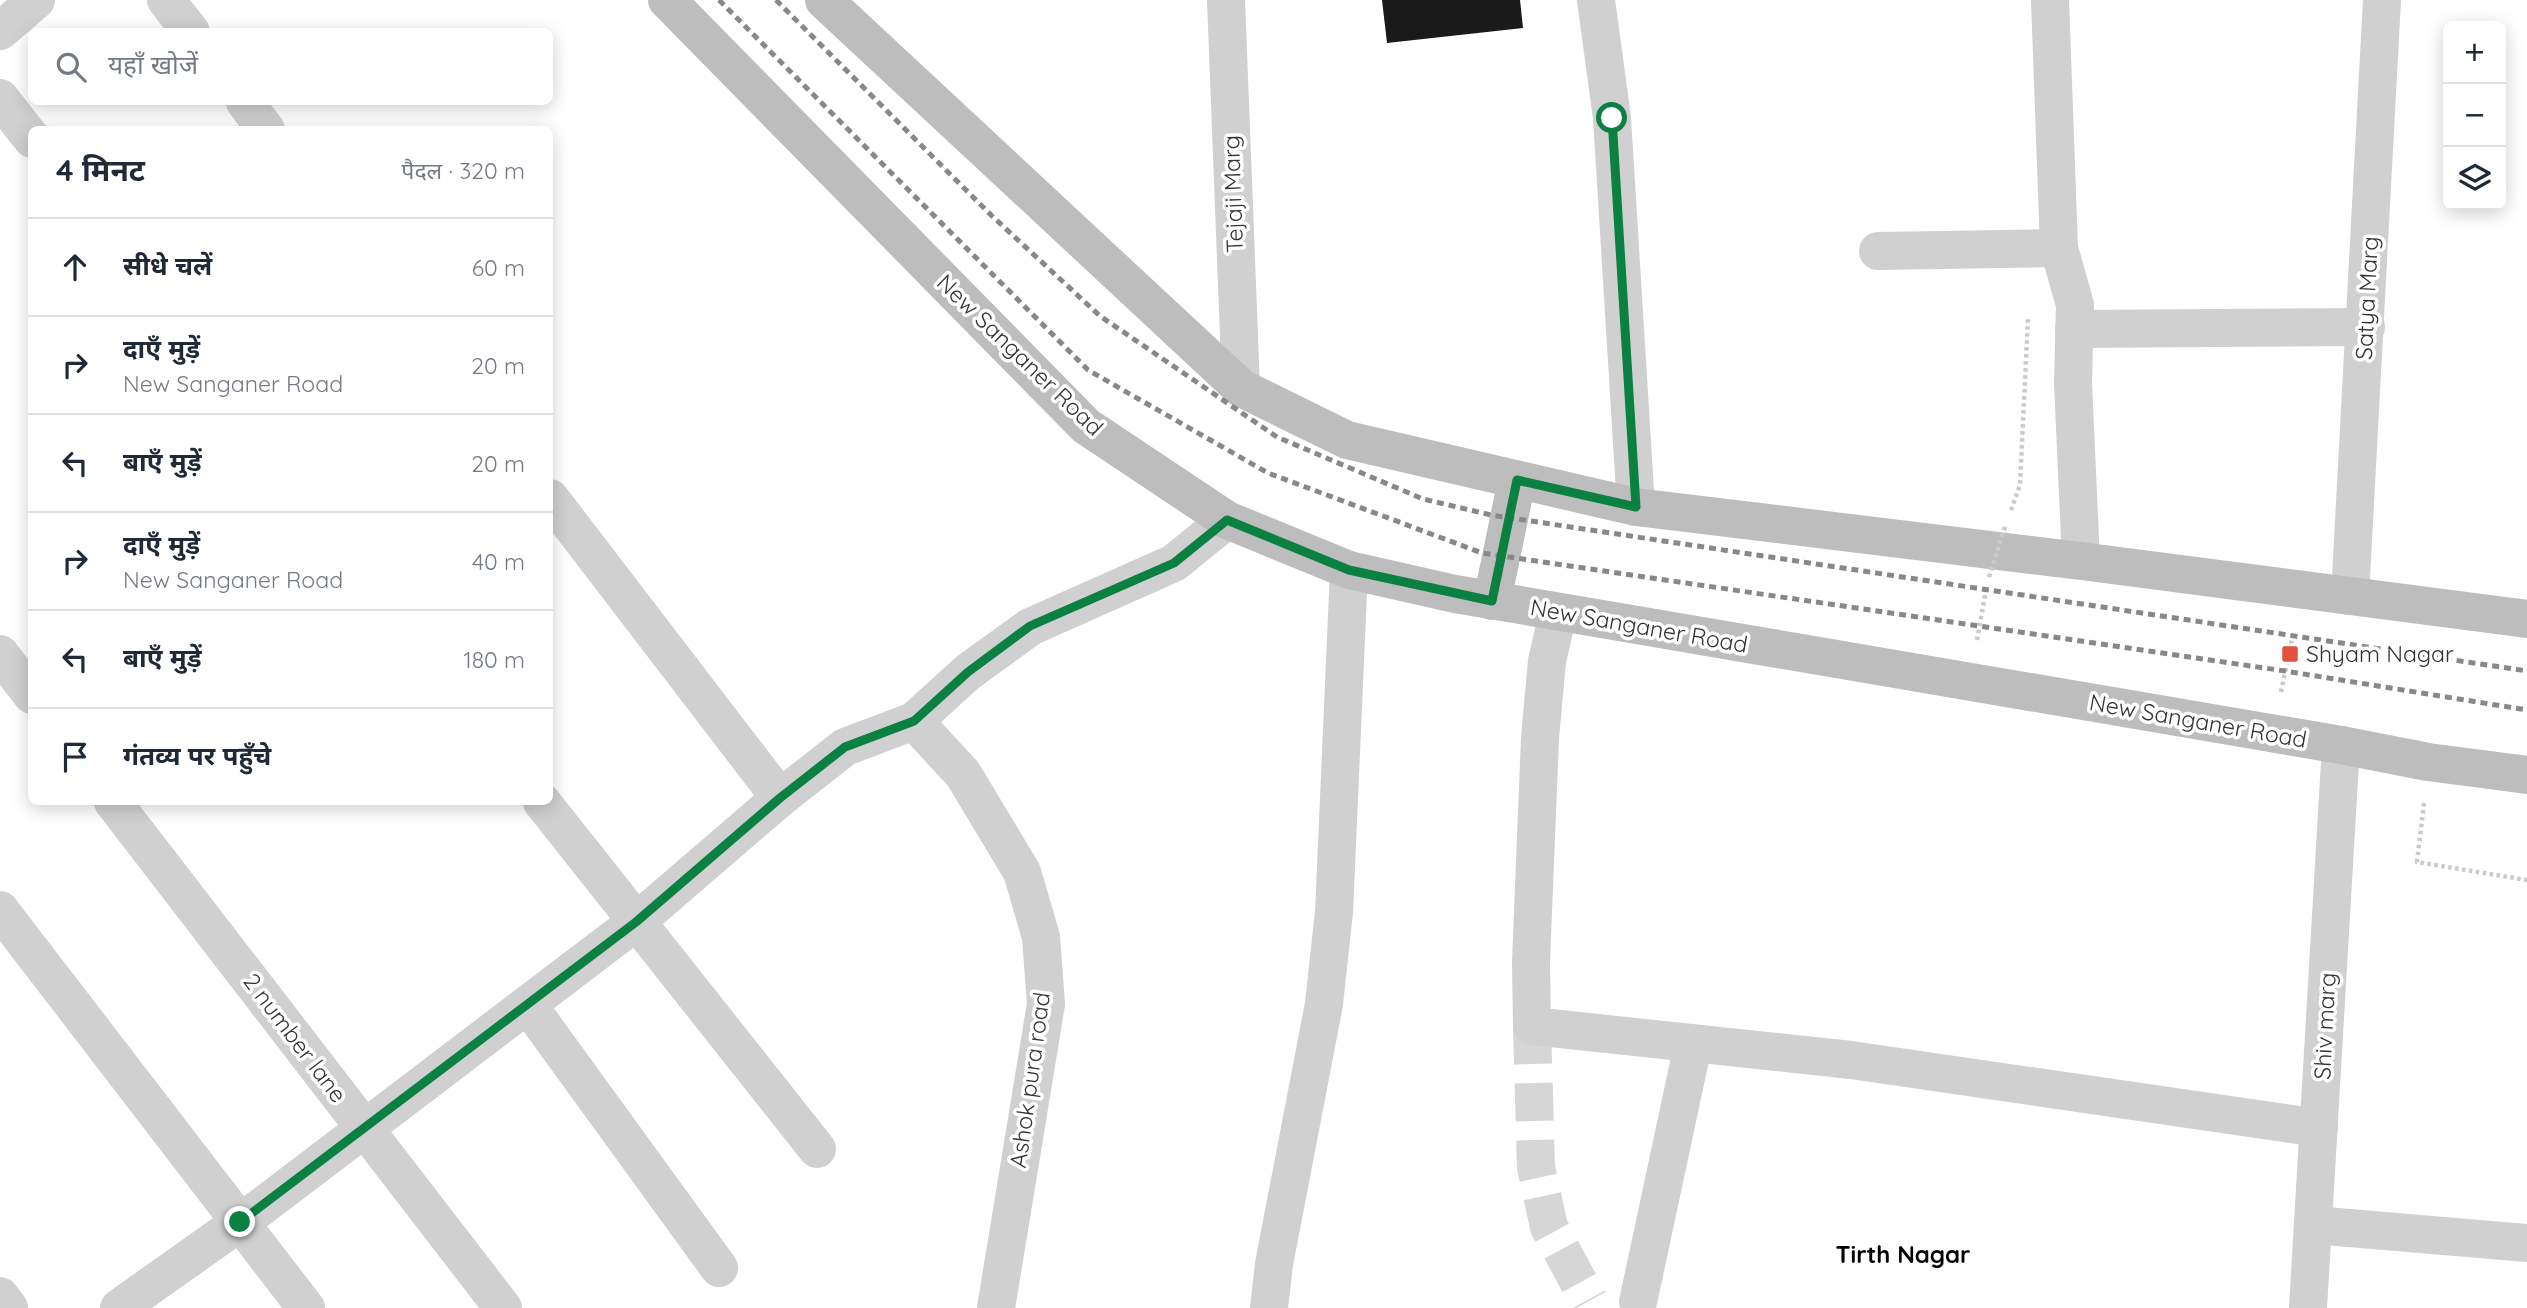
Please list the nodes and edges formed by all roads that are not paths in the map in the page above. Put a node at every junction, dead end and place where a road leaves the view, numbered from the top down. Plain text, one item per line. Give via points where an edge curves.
1 (36, 0) edge
2 (166, 0) edge
3 (667, 0) edge
4 (824, 0) edge
5 (1226, 0) edge
6 (1596, 0) edge
7 (2050, 0) edge
8 (2382, 0) edge
9 (188, 28) edge
10 (0, 32) edge
11 (0, 98) edge
12 (246, 105) edge
13 (263, 126) edge
14 (28, 134) edge
15 (2059, 247) junction
16 (1878, 251) dead end
17 (2366, 327) junction
18 (2074, 329) junction
19 (1241, 388) junction
20 (1517, 480) junction
21 (553, 502) edge
22 (1636, 507) junction
23 (1227, 520) junction
24 (2081, 561) junction
25 (1349, 570) junction
26 (2350, 596) junction
27 (1492, 601) junction
28 (1558, 613) junction
29 (2527, 619) edge
30 (0, 654) edge
31 (28, 690) edge
32 (914, 721) junction
33 (2341, 745) junction
34 (2527, 775) edge
35 (780, 798) junction
36 (115, 805) edge
37 (544, 805) edge
38 (0, 910) edge
39 (636, 922) junction
40 (528, 1005) junction
41 (1693, 1045) junction
42 (2319, 1128) junction
43 (364, 1129) junction
44 (817, 1149) dead end
45 (240, 1222) junction
46 (2314, 1225) junction
47 (2527, 1243) edge
48 (719, 1268) dead end
49 (0, 1296) edge
50 (1638, 1302) dead end
51 (9, 1308) edge
52 (119, 1308) edge
53 (306, 1308) edge
54 (503, 1308) edge
55 (996, 1308) edge
56 (1269, 1308) edge
57 (2308, 1308) edge

1 - 10 street
2 - 9 street
3 - 23 main road, New Sanganer Road via 1086,426
4 - 19 main road
5 - 19 street, Tejaji Marg
6 - 22 street via 1612,118
7 - 15 street
8 - 17 street, Satya Marg
11 - 14 street
12 - 13 street
15 - 16 street
15 - 18 street via 2075,306
17 - 18 street
17 - 26 street, Satya Marg
18 - 24 street
19 - 20 main road via 1347,440
20 - 22 main road
20 - 27 main road
21 - 35 street
22 - 24 main road
23 - 25 main road, New Sanganer Road
23 - 32 street via 1174,563 1030,626 968,672
24 - 26 main road
25 - 27 main road, New Sanganer Road
25 - 56 street via 1334,912 1325,991
26 - 29 main road
27 - 28 main road, New Sanganer Road
28 - 33 main road, New Sanganer Road
28 - 41 street via 1547,661 1539,738 1532,1026
30 - 31 street
32 - 35 street via 845,747
32 - 55 street, Ashok pura road via 963,774 1022,872 1041,937 1046,1004
33 - 34 main road, New Sanganer Road
33 - 42 street, Shiv marg
35 - 39 street
36 - 43 street, 2 number lane
37 - 39 street
38 - 45 street
39 - 40 street
39 - 44 street
40 - 43 street
40 - 48 street
41 - 42 street via 1851,1060
41 - 50 street
42 - 46 street, Shiv marg
43 - 45 street
43 - 54 street, 2 number lane
45 - 52 street
45 - 53 street
46 - 47 street
46 - 57 street, Shiv marg
49 - 51 street

